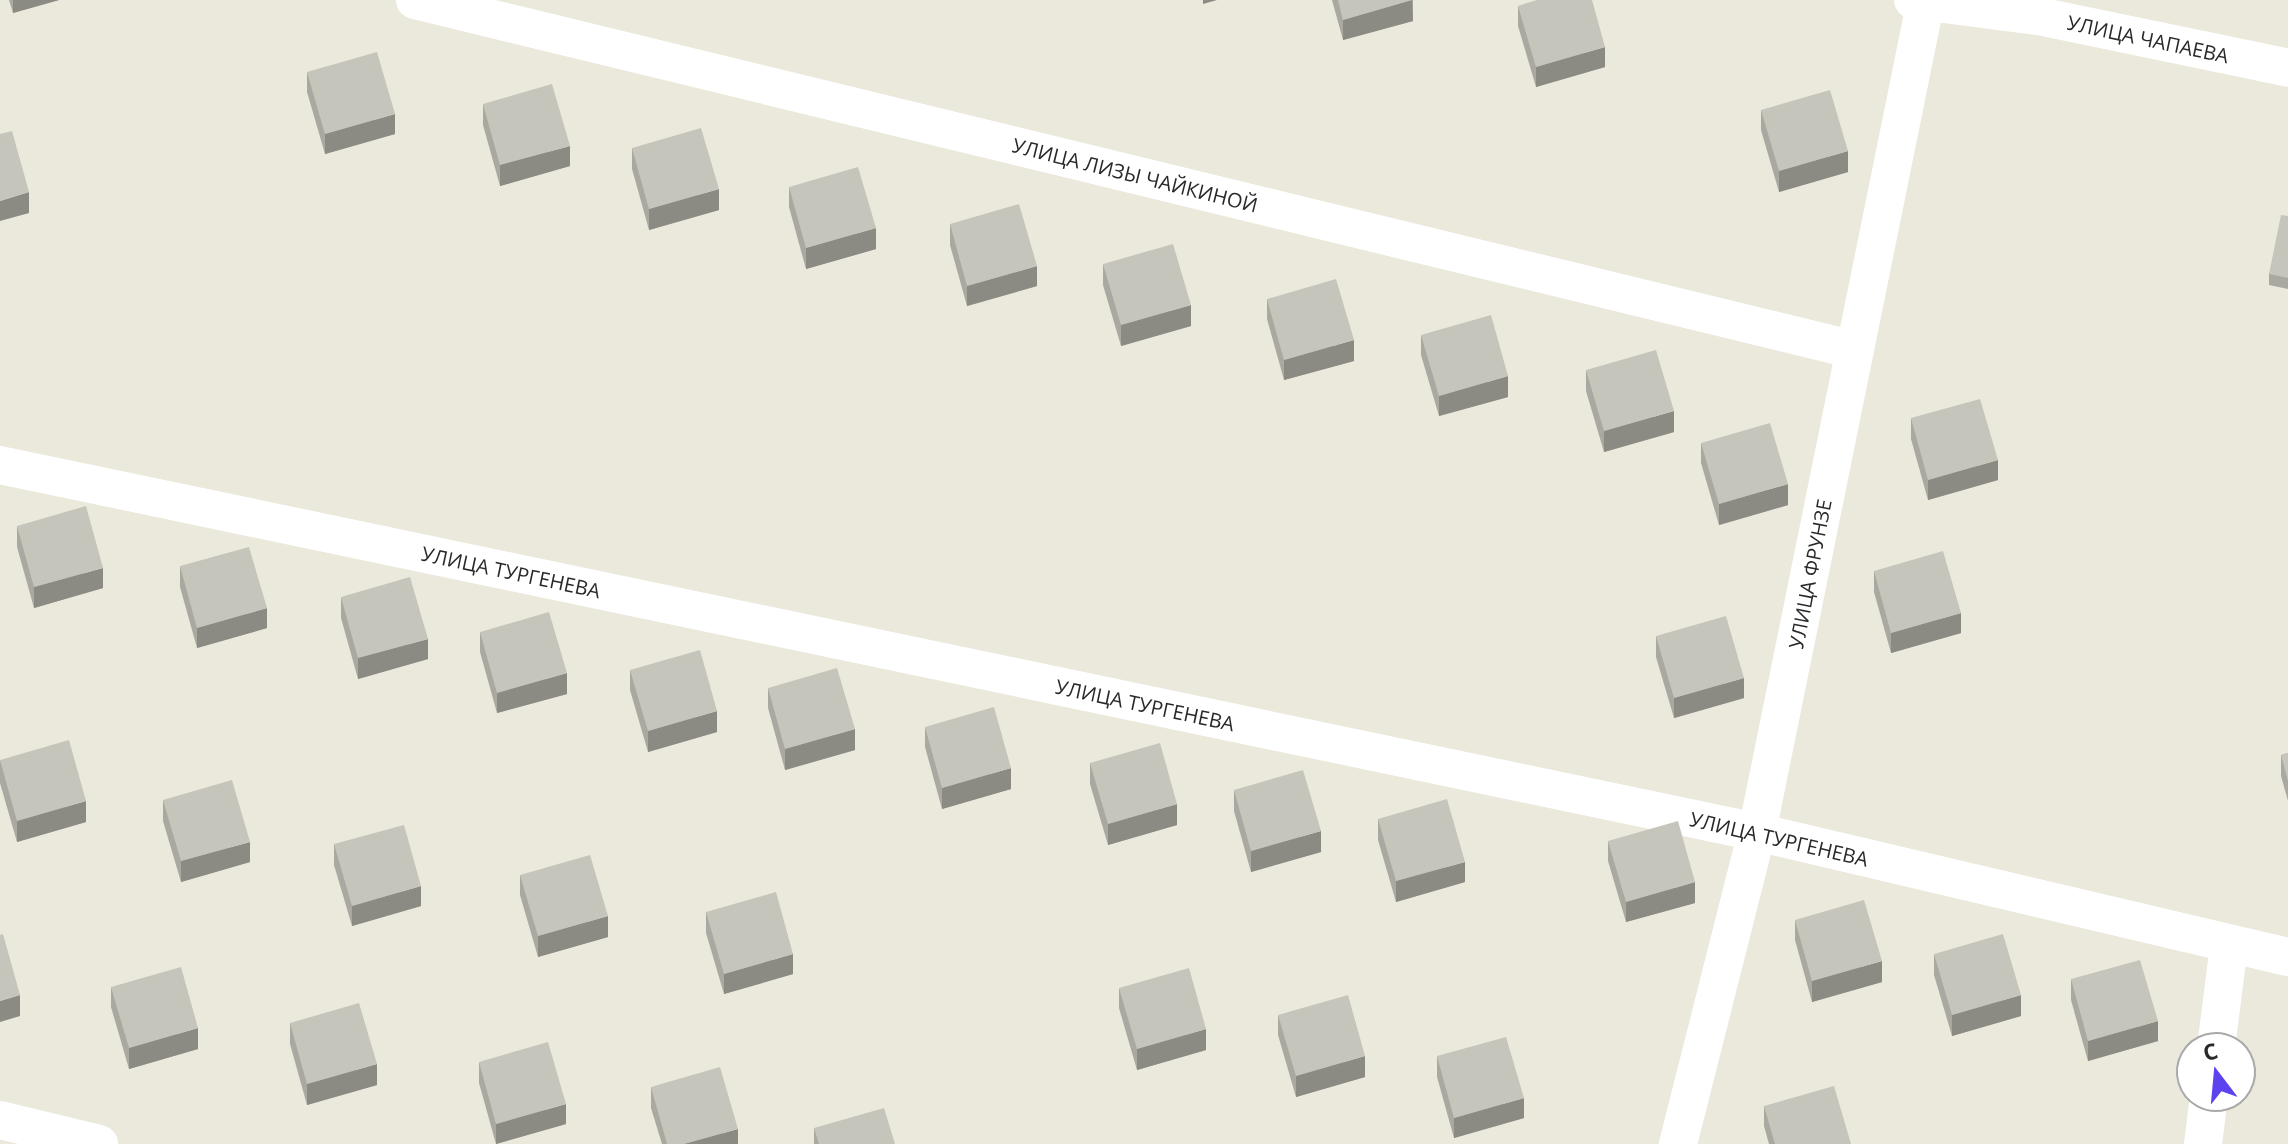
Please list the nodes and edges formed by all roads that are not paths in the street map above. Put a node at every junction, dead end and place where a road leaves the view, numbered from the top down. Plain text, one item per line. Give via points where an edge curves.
1 (415, 0) edge
2 (1921, 1) edge
3 (2288, 68) edge
4 (1855, 350) junction
5 (0, 465) edge
6 (1757, 832) junction
7 (2229, 945) junction
8 (2288, 957) edge
9 (2218, 1032) edge
10 (2207, 1112) edge
11 (0, 1120) edge
12 (99, 1144) edge
13 (1678, 1144) edge
14 (2203, 1144) edge

1 - 4 street, УЛИЦА ЛИЗЫ ЧАЙКИНОЙ
2 - 3 street, УЛИЦА ЧАПАЕВА via 2038,16
2 - 4 street, УЛИЦА ФРУНЗЕ
4 - 6 street, УЛИЦА ФРУНЗЕ
5 - 6 street, УЛИЦА ТУРГЕНЕВА
6 - 7 street, УЛИЦА ТУРГЕНЕВА
6 - 13 street, УЛИЦА ФРУНЗЕ
7 - 8 street, УЛИЦА ТУРГЕНЕВА
7 - 9 street
10 - 14 street
11 - 12 street

